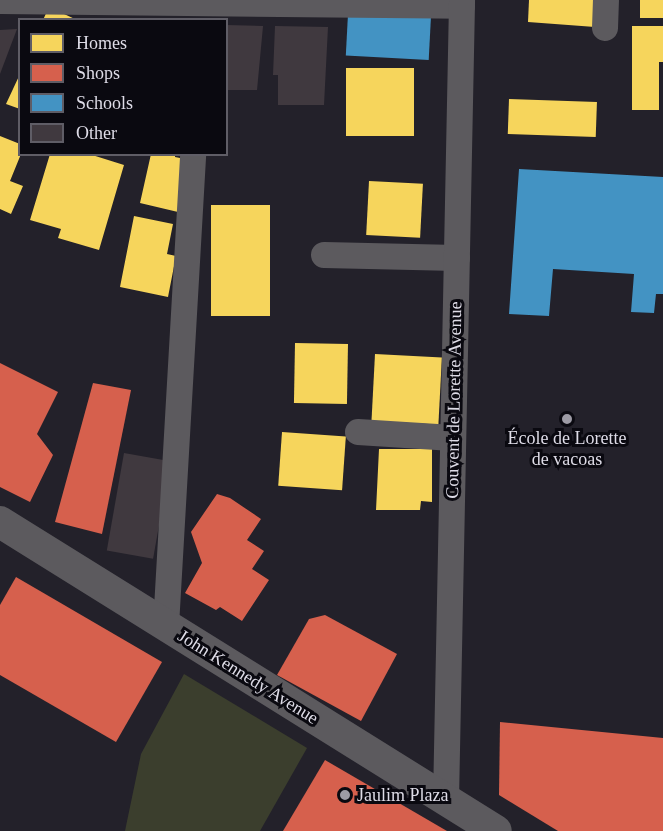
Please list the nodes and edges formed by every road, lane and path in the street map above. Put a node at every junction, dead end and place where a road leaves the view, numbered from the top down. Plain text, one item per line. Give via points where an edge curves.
1 (606, 0) edge
2 (0, 1) edge
3 (108, 1) edge
4 (462, 3) edge
5 (202, 11) edge
6 (605, 28) dead end
7 (193, 156) edge
8 (324, 255) dead end
9 (457, 258) junction
10 (358, 432) dead end
11 (453, 438) junction
12 (0, 522) edge
13 (166, 626) junction
14 (446, 800) junction
15 (495, 831) edge

1 - 6 street
2 - 3 street
3 - 5 street
4 - 5 street
4 - 9 street, Couvent de Lorette Avenue
7 - 13 street
8 - 9 street
9 - 11 street, Couvent de Lorette Avenue
10 - 11 street
11 - 14 street, Couvent de Lorette Avenue
12 - 13 street, John Kennedy Avenue
13 - 14 street, John Kennedy Avenue
14 - 15 street, John Kennedy Avenue

